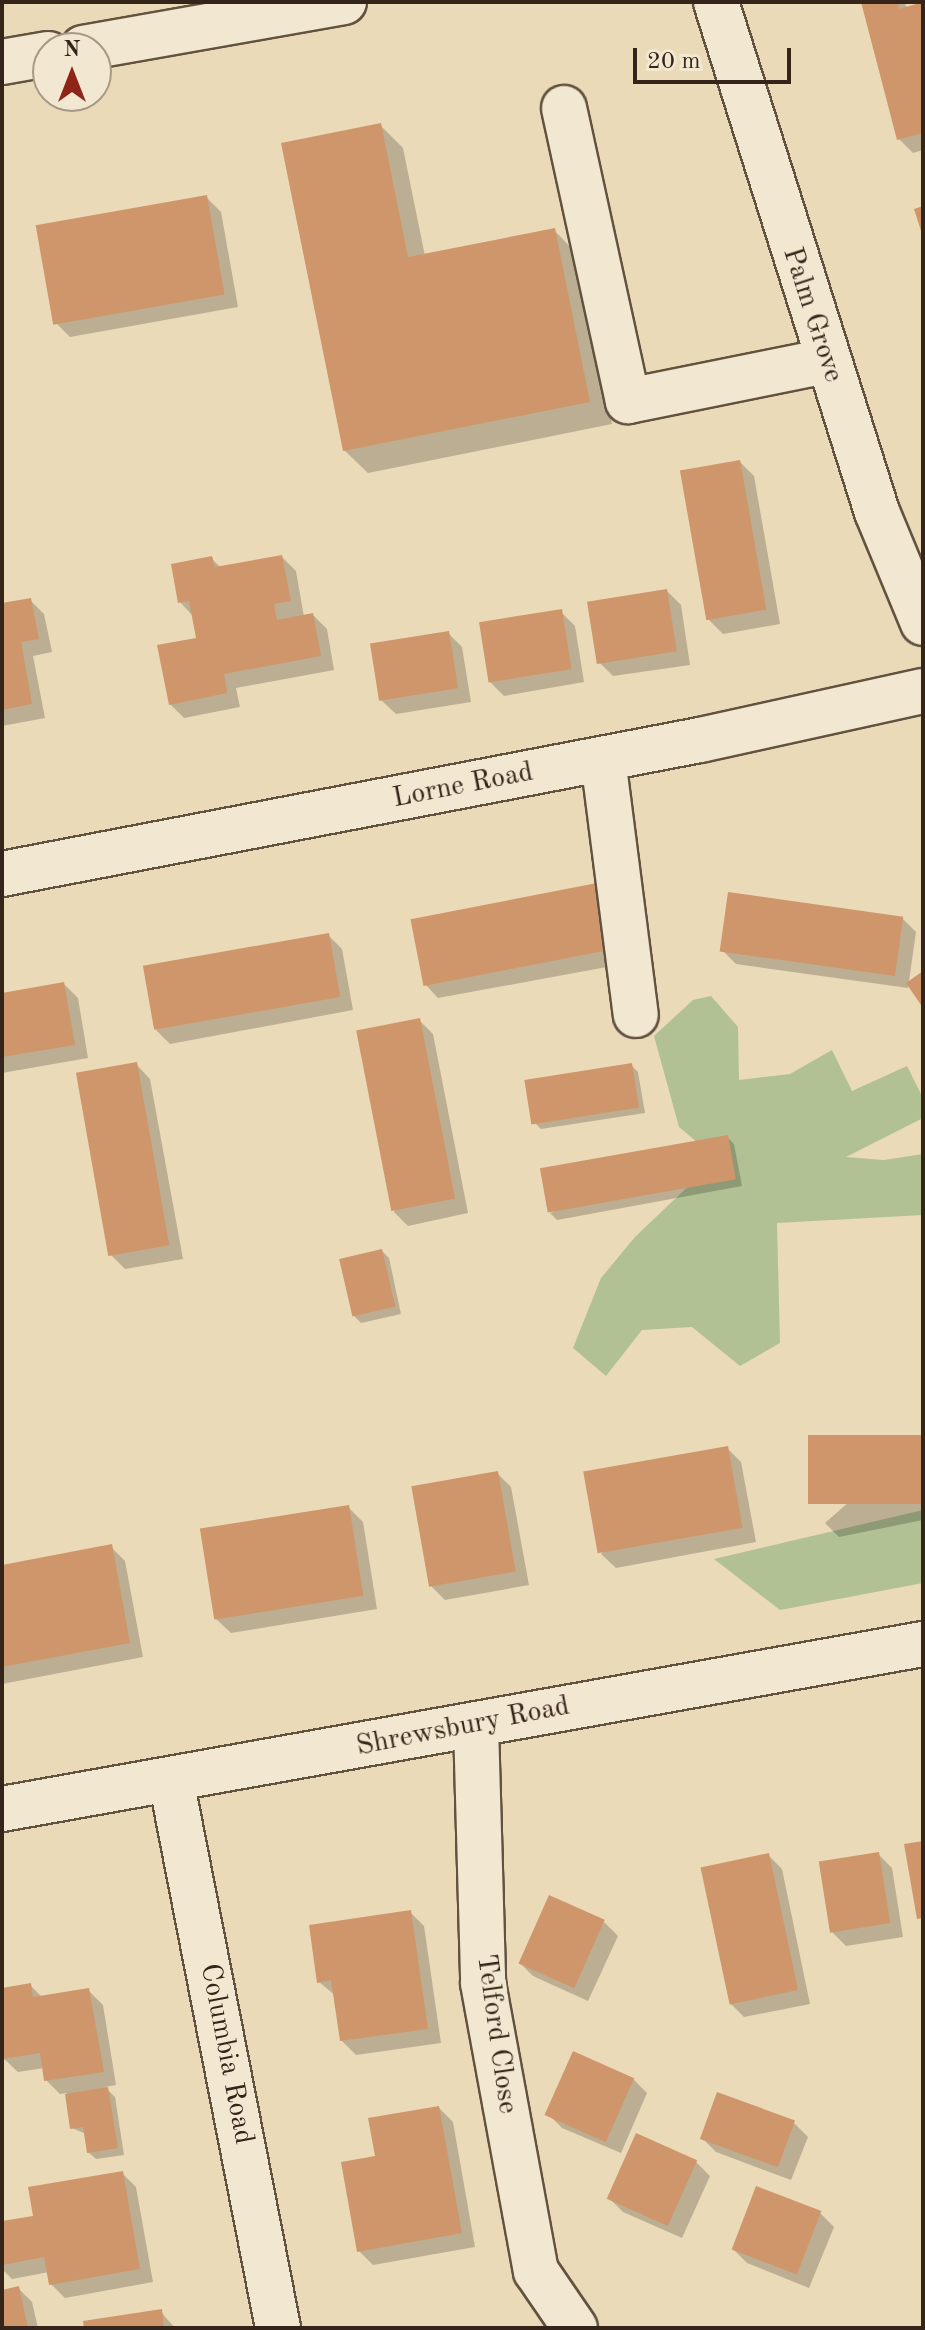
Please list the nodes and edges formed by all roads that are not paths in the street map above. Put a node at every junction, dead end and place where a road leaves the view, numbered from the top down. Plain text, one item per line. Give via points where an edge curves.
1 (344, 2) edge
2 (716, 2) edge
3 (112, 43) edge
4 (32, 57) edge
5 (2, 62) edge
6 (564, 108) dead end
7 (827, 361) junction
8 (923, 623) edge
9 (923, 691) edge
10 (603, 759) junction
11 (2, 874) edge
12 (636, 1015) dead end
13 (923, 1644) edge
14 (476, 1725) junction
15 (171, 1780) junction
16 (2, 1809) edge
17 (278, 2328) edge
18 (575, 2328) edge

1 - 3 street
2 - 7 street, Palm Grove
4 - 5 street
6 - 7 street via 628,401
7 - 8 street, Palm Grove via 877,512
9 - 10 street, Lorne Road
10 - 11 street, Lorne Road
10 - 12 street
13 - 14 street, Shrewsbury Road
14 - 15 street, Shrewsbury Road
14 - 18 street, Telford Close via 483,1983 536,2271
15 - 16 street, Shrewsbury Road
15 - 17 street, Columbia Road

